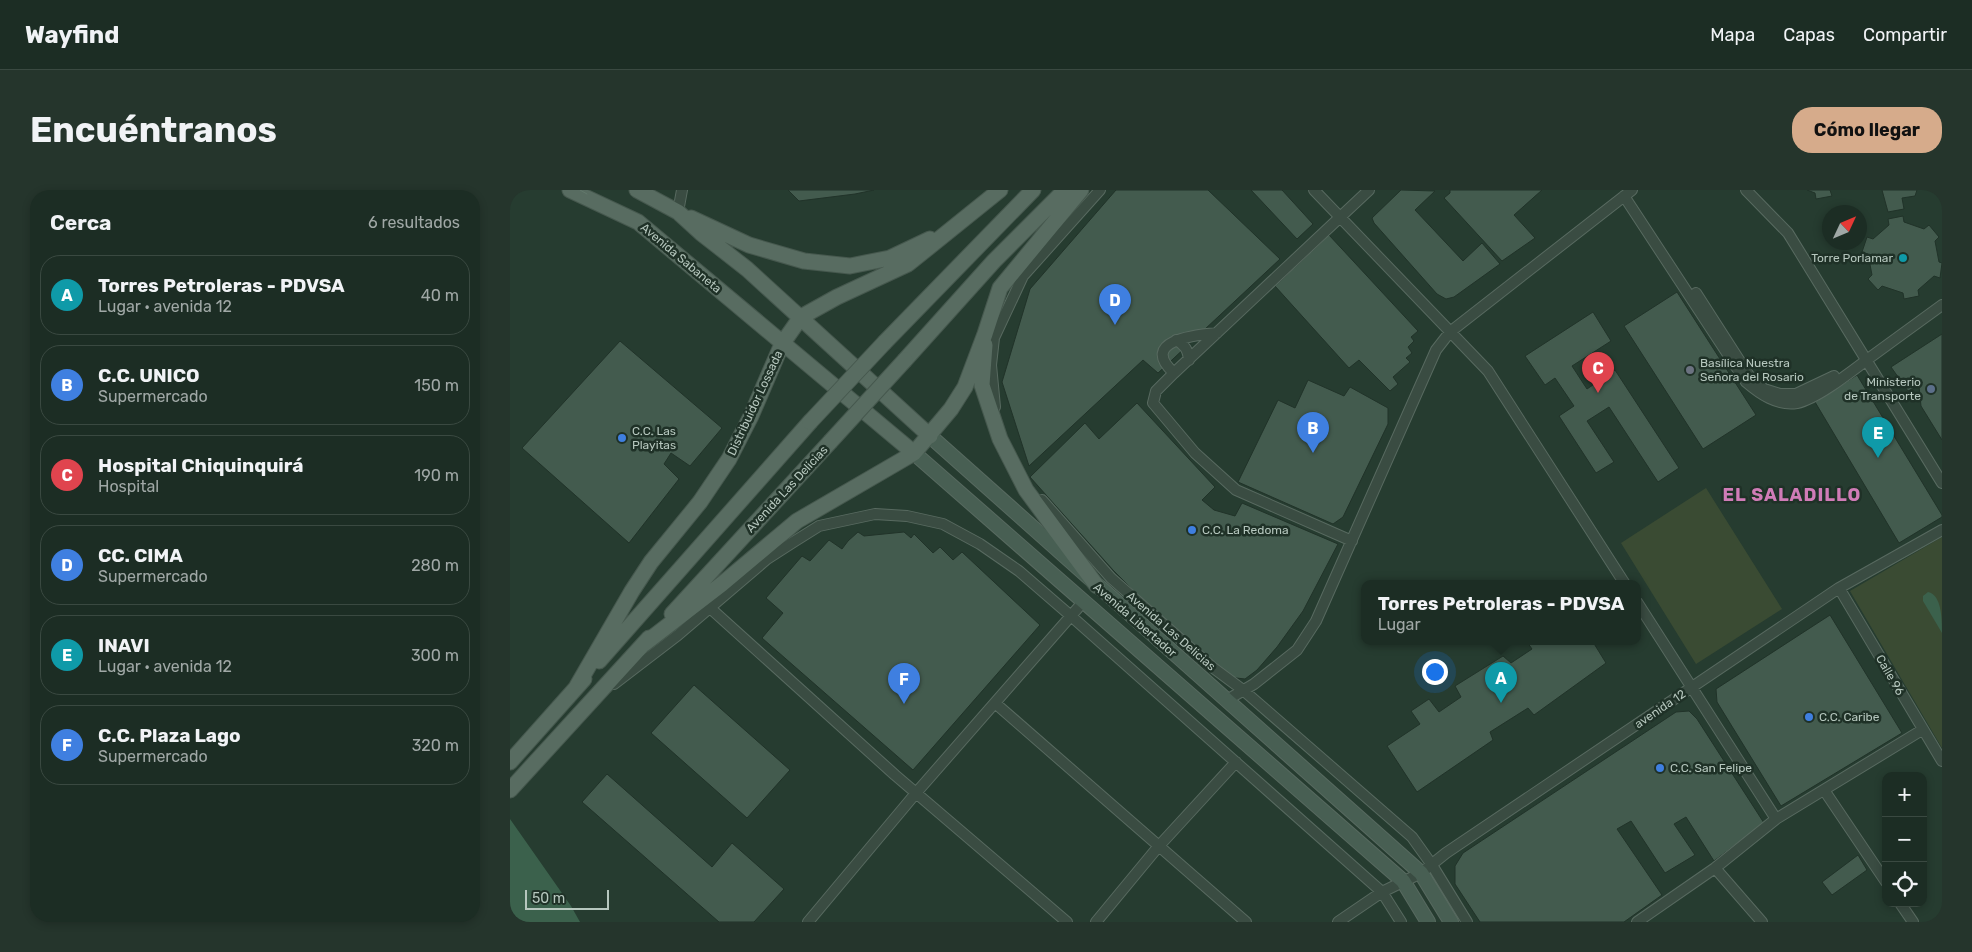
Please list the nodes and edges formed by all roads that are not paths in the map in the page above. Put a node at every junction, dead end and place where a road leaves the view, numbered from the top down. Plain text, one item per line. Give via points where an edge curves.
1 (570, 190) edge
2 (637, 190) edge
3 (682, 190) edge
4 (1000, 190) edge
5 (1033, 190) edge
6 (1065, 190) edge
7 (1081, 190) edge
8 (1100, 190) edge
9 (1314, 190) edge
10 (1369, 190) edge
11 (1746, 190) edge
12 (1628, 193) edge
13 (678, 212) junction
14 (1340, 217) junction
15 (956, 227) junction
16 (1942, 305) edge
17 (805, 321) junction
18 (1450, 332) junction
19 (1217, 333) junction
20 (985, 334) junction
21 (1176, 340) junction
22 (782, 344) junction
23 (1189, 360) junction
24 (1866, 360) junction
25 (1174, 373) junction
26 (930, 436) junction
27 (914, 453) junction
28 (1942, 483) edge
29 (1942, 530) edge
30 (1352, 541) junction
31 (1623, 580) edge
32 (1097, 586) junction
33 (1839, 588) junction
34 (1084, 602) junction
35 (710, 608) junction
36 (1641, 608) edge
37 (1071, 616) junction
38 (644, 644) junction
39 (578, 686) junction
40 (1692, 687) junction
41 (1243, 690) junction
42 (1227, 700) junction
43 (589, 703) junction
44 (995, 703) junction
45 (1922, 730) junction
46 (1942, 761) edge
47 (510, 762) edge
48 (1236, 762) junction
49 (510, 790) edge
50 (1824, 790) junction
51 (916, 792) junction
52 (1776, 819) junction
53 (1158, 847) junction
54 (1715, 868) junction
55 (1426, 869) junction
56 (1882, 876) edge
57 (1403, 881) junction
58 (1382, 892) junction
59 (1903, 907) edge
60 (808, 922) edge
61 (1067, 922) edge
62 (1096, 922) edge
63 (1246, 922) edge
64 (1338, 922) edge
65 (1401, 922) edge
66 (1428, 922) edge
67 (1451, 922) edge
68 (1467, 922) edge
69 (1637, 922) edge
70 (1762, 922) edge
71 (1912, 922) edge

1 - 22 main road, Avenida Sabaneta via 638,222
2 - 13 main road
3 - 13 street
4 - 15 main road, Distribuidor Lossada
5 - 39 main road, Avenida Las Delicias, bridge via 810,422
6 - 38 main road, Avenida Las Delicias, bridge via 994,261
7 - 20 main road via 1000,288
8 - 41 street, Avenida Las Delicias via 1023,276 994,338 991,365 994,403 1009,446 1030,486 1054,515 1112,578 1212,667
9 - 14 street
10 - 14 street
11 - 24 street via 1788,233
12 - 18 street
12 - 24 street via 1746,382 1761,396 1798,403 1825,390
13 - 15 main road via 748,244 804,262 850,266 890,258
13 - 17 main road
14 - 18 street
14 - 19 street
15 - 17 main road, Distribuidor Lossada via 908,264 837,297
16 - 24 street
17 - 22 main road, Distribuidor Lossada
17 - 26 main road, Avenida Libertador
18 - 30 street via 1436,350
18 - 31 street via 1488,371
19 - 21 street
19 - 23 street
20 - 26 main road via 964,387
20 - 32 main road via 982,384 1000,440 1026,490
21 - 23 street via 1183,344
21 - 25 street via 1162,355 1164,364
22 - 27 main road, Avenida Libertador
22 - 39 main road, Distribuidor Lossada via 730,459 651,562
23 - 25 street
24 - 28 street
25 - 30 street via 1156,391 1153,403 1195,453 1236,490
26 - 27 main road
26 - 32 main road, Avenida Libertador
27 - 34 main road, Avenida Libertador
27 - 38 main road via 797,522
29 - 33 street, avenida 12
30 - 41 street via 1316,621 1298,650
32 - 42 main road, Avenida Libertador
33 - 40 street, avenida 12
33 - 45 street, Calle 96
34 - 37 street
34 - 57 main road, Avenida Libertador
35 - 37 street via 767,559 819,526 875,514 907,516 943,524 1019,571
35 - 43 street
35 - 51 street
36 - 40 street
37 - 44 street
37 - 48 street
38 - 43 main road, Avenida Las Delicias
39 - 47 main road, Avenida Las Delicias
40 - 52 street
40 - 55 street, avenida 12
41 - 42 street
41 - 55 street, Avenida Las Delicias via 1412,837
42 - 55 main road, Avenida Libertador
43 - 49 main road, Avenida Las Delicias
44 - 51 street
44 - 53 street
45 - 46 street, Calle 96
45 - 50 street
48 - 53 street
48 - 58 street
50 - 52 street
50 - 56 street
51 - 60 street
51 - 61 street
52 - 54 street
53 - 62 street
53 - 63 street
54 - 69 street
54 - 70 street
55 - 57 street, avenida 12
55 - 67 main road, Avenida Libertador
55 - 68 street, Avenida Las Delicias
57 - 58 street, avenida 12
57 - 66 main road, Avenida Libertador
58 - 64 street, avenida 12
58 - 65 street
59 - 71 street

